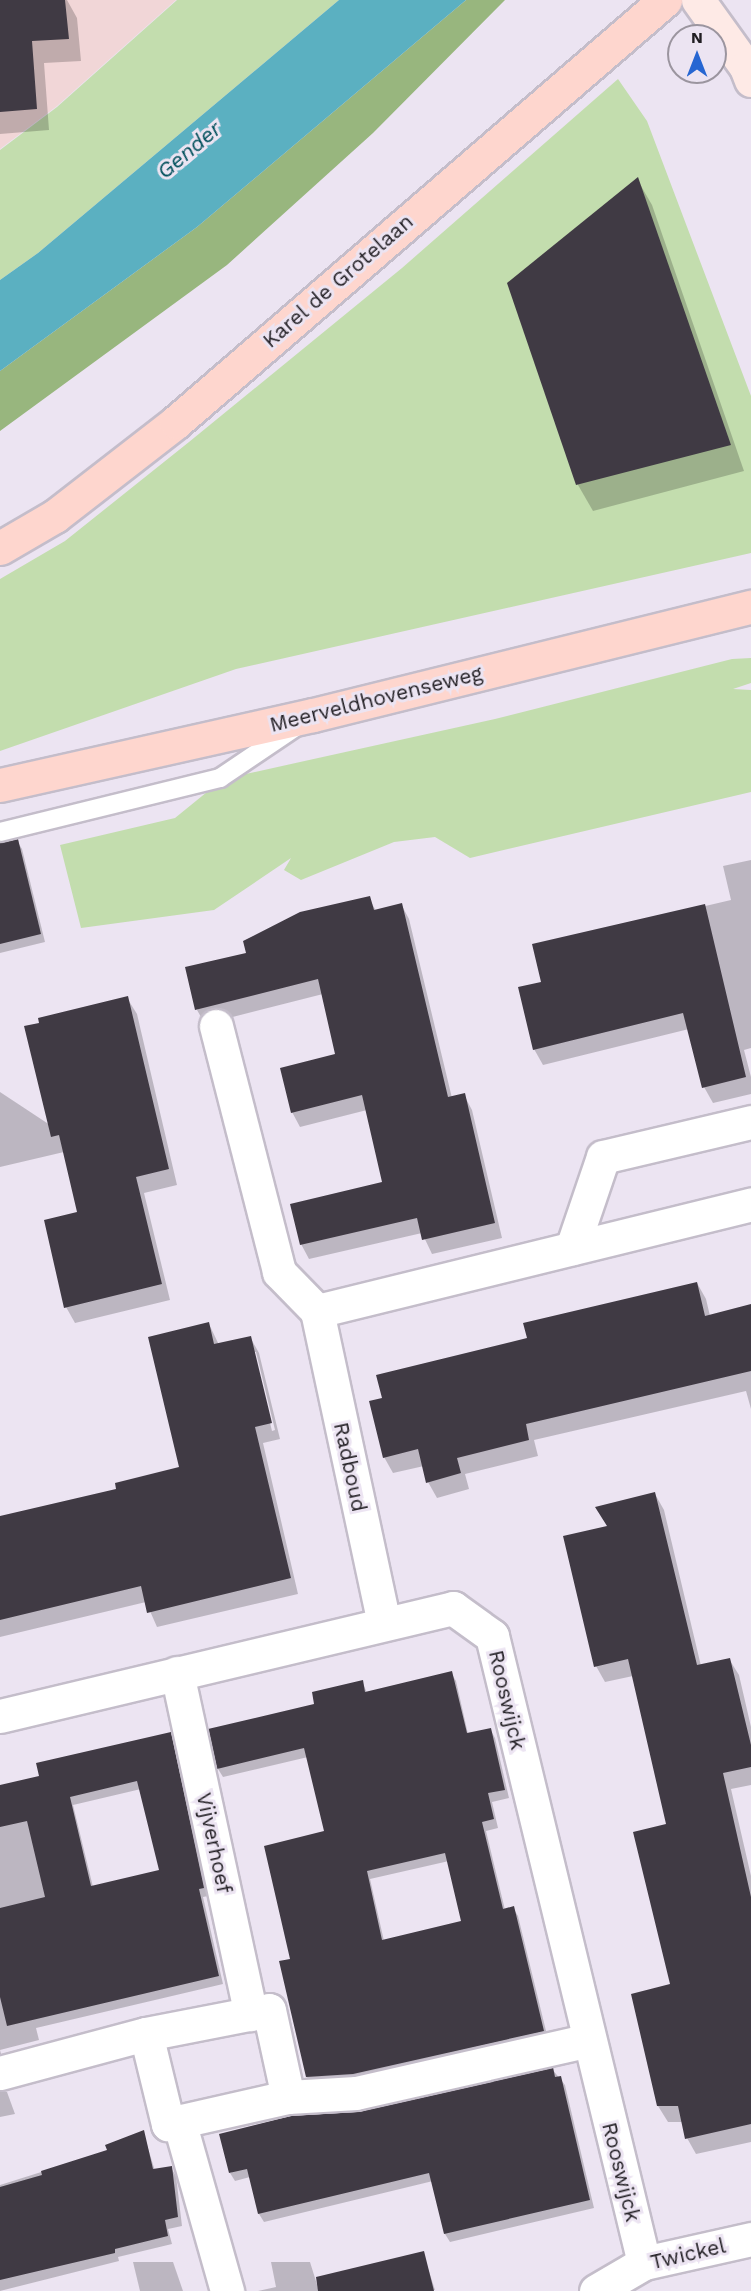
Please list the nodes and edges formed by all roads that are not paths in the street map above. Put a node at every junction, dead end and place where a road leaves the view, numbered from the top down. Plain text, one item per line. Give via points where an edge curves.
1 (665, 0) edge
2 (698, 0) edge
3 (751, 80) edge
4 (0, 548) edge
5 (751, 607) edge
6 (314, 715) junction
7 (0, 785) edge
8 (0, 832) edge
9 (216, 1026) dead end
10 (751, 1122) edge
11 (751, 1204) edge
12 (572, 1248) junction
13 (317, 1311) junction
14 (384, 1623) junction
15 (177, 1673) junction
16 (0, 1716) edge
17 (251, 2014) junction
18 (146, 2034) junction
19 (589, 2040) junction
20 (0, 2073) edge
21 (288, 2097) junction
22 (179, 2121) junction
23 (751, 2239) edge
24 (644, 2263) junction
25 (227, 2291) edge
26 (596, 2291) edge

1 - 4 main road, Karel de Grotelaan via 176,422 55,516
2 - 3 street via 746,67
5 - 6 main road, Meerveldhovenseweg
6 - 7 main road, Meerveldhovenseweg
6 - 8 lane via 220,778
9 - 13 street via 279,1272
10 - 12 street via 603,1157
11 - 12 street
12 - 13 street
13 - 14 street, Radboud
14 - 15 street, Rooswijck
14 - 19 street, Rooswijck via 453,1608 492,1636
15 - 16 street, Rooswijck
15 - 17 street, Vijverhoef
17 - 18 street
17 - 21 street via 269,2010
18 - 20 street
18 - 22 street via 168,2124
19 - 21 street via 356,2093
19 - 24 street, Rooswijck
21 - 22 street
22 - 25 street
23 - 24 street, Twickel
24 - 26 street, Twickel

